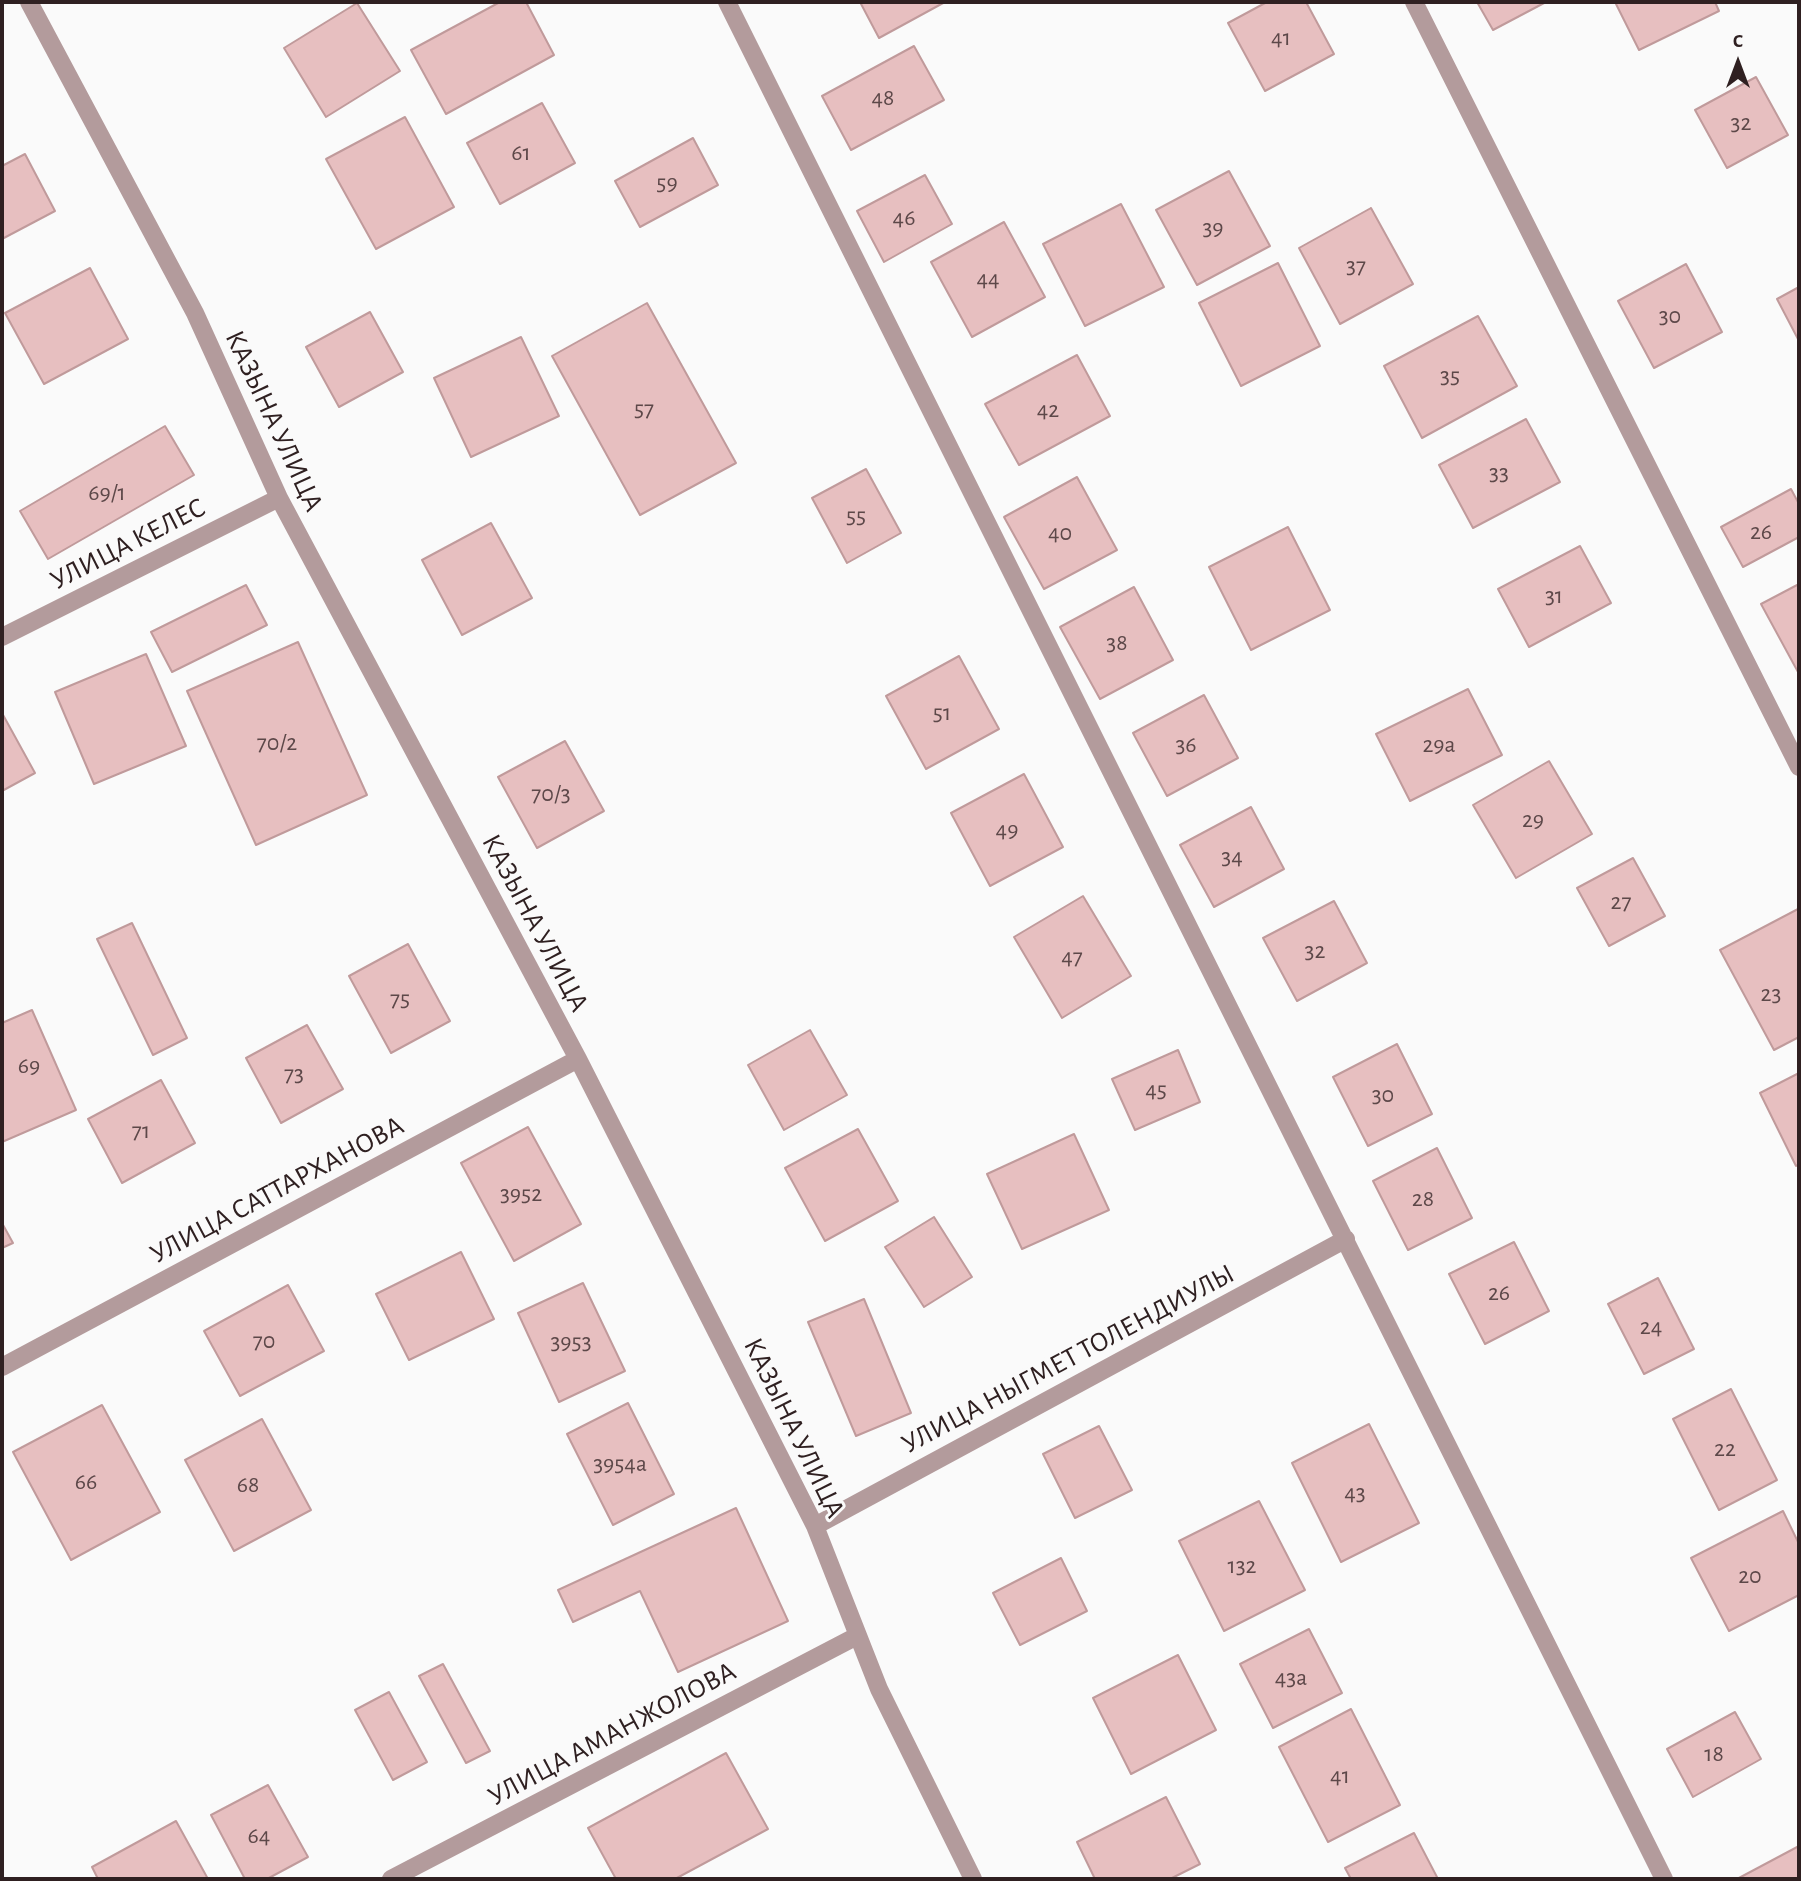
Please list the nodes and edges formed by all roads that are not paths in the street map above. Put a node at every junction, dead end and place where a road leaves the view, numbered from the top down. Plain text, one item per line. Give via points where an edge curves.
1 (29, 2) edge
2 (727, 2) edge
3 (1414, 2) edge
4 (279, 498) junction
5 (2, 637) edge
6 (1799, 767) edge
7 (578, 1059) junction
8 (1346, 1239) junction
9 (2, 1367) edge
10 (815, 1526) junction
11 (857, 1636) junction
12 (391, 1879) edge
13 (973, 1879) edge
14 (1664, 1879) edge

1 - 4 street, КАЗЫНА УЛИЦА via 195,313
2 - 8 street
3 - 6 street
4 - 5 street, УЛИЦА КЕЛЕС
4 - 7 street, КАЗЫНА УЛИЦА
7 - 9 street, УЛИЦА САТТАРХАНОВА
7 - 10 street, КАЗЫНА УЛИЦА
8 - 10 street, УЛИЦА НЫГМЕТ ТОЛЕНДИУЛЫ
8 - 14 street
10 - 11 street, КАЗЫНА УЛИЦА
11 - 12 street, УЛИЦА АМАНЖОЛОВА
11 - 13 street, КАЗЫНА УЛИЦА

